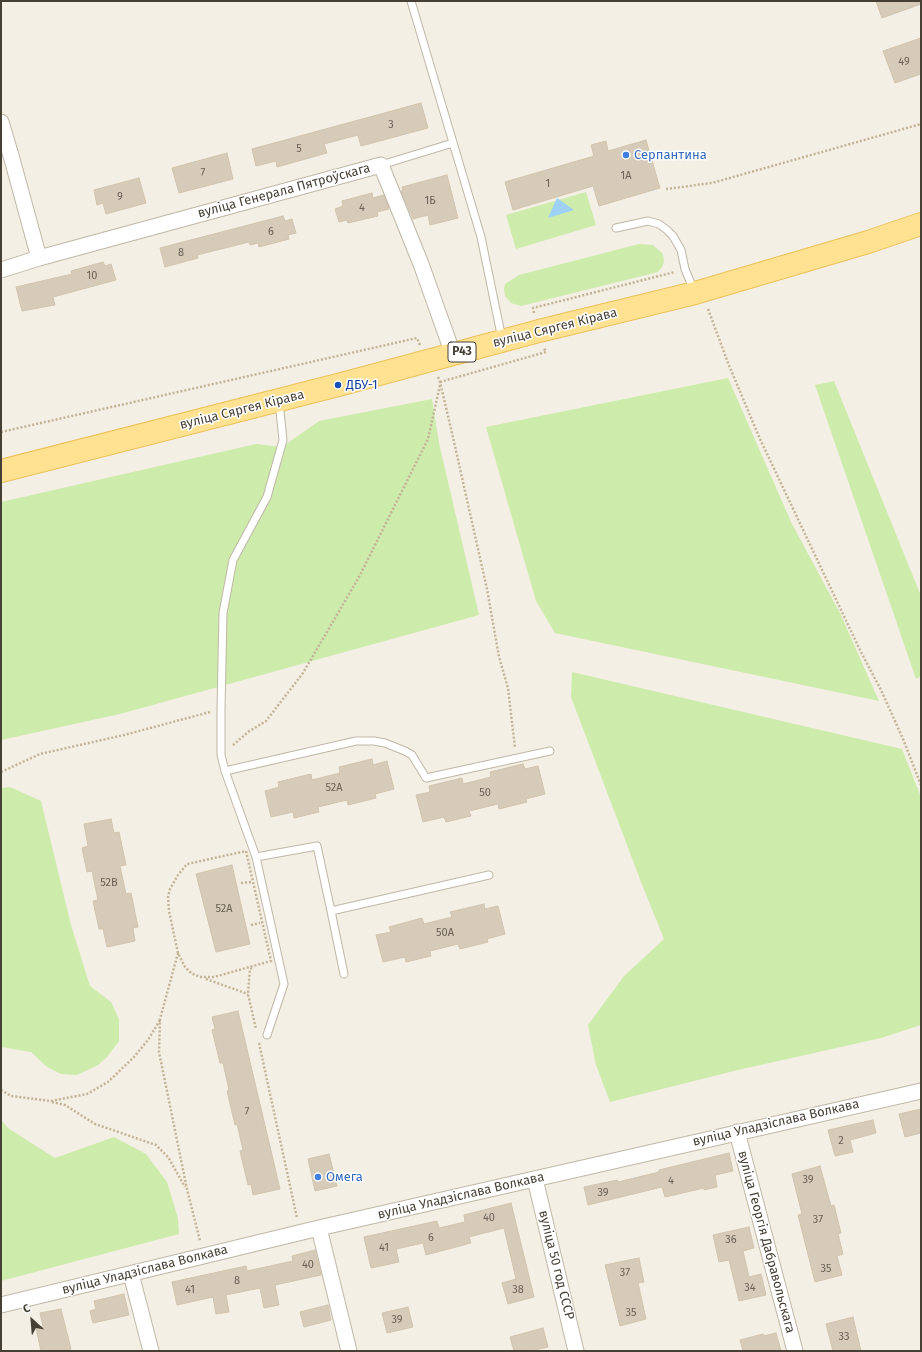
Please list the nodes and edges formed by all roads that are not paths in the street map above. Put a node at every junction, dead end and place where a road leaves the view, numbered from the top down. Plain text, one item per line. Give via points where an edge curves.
1 (412, 1) edge
2 (1, 122) edge
3 (453, 143) junction
4 (7, 160) edge
5 (381, 165) junction
6 (921, 224) edge
7 (616, 228) dead end
8 (39, 258) junction
9 (1, 270) edge
10 (695, 293) junction
11 (502, 341) junction
12 (453, 354) junction
13 (279, 400) junction
14 (1, 471) edge
15 (550, 751) dead end
16 (225, 771) junction
17 (256, 857) junction
18 (489, 875) dead end
19 (331, 911) junction
20 (344, 974) dead end
21 (267, 1035) dead end
22 (921, 1090) edge
23 (737, 1132) junction
24 (535, 1179) junction
25 (319, 1228) junction
26 (131, 1274) junction
27 (1, 1305) edge
28 (151, 1351) edge
29 (349, 1351) edge
30 (576, 1351) edge
31 (795, 1351) edge

1 - 3 lane
2 - 4 street
3 - 5 lane
3 - 11 lane via 481,237
4 - 8 street
5 - 8 street, вуліца Генерала Пятроўскага
5 - 12 street, вуліца Генерала Пятроўскага via 421,264
6 - 10 main road, вуліца Сяргея Кірава / Р43
7 - 10 lane via 648,221 667,230 681,250 685,269
8 - 9 street, вуліца Генерала Пятроўскага
10 - 11 main road, вуліца Сяргея Кірава / Р43
11 - 12 main road, вуліца Сяргея Кірава / Р43
12 - 13 main road, вуліца Сяргея Кірава / Р43
13 - 14 main road, вуліца Сяргея Кірава / Р43
13 - 16 lane via 283,440 267,497 233,560 223,613 220,710 221,755
15 - 16 lane via 426,778 412,755 385,743 356,741
16 - 17 lane
17 - 19 lane via 317,846
17 - 21 lane via 284,984
18 - 19 lane
19 - 20 lane
22 - 23 street, вуліца Уладзіслава Волкава
23 - 24 street, вуліца Уладзіслава Волкава
23 - 31 street, вуліца Георгія Дабравольскага
24 - 25 street, вуліца Уладзіслава Волкава
24 - 30 street, вуліца 50 год СССР
25 - 26 street, вуліца Уладзіслава Волкава
25 - 29 street
26 - 27 street, вуліца Уладзіслава Волкава
26 - 28 street

